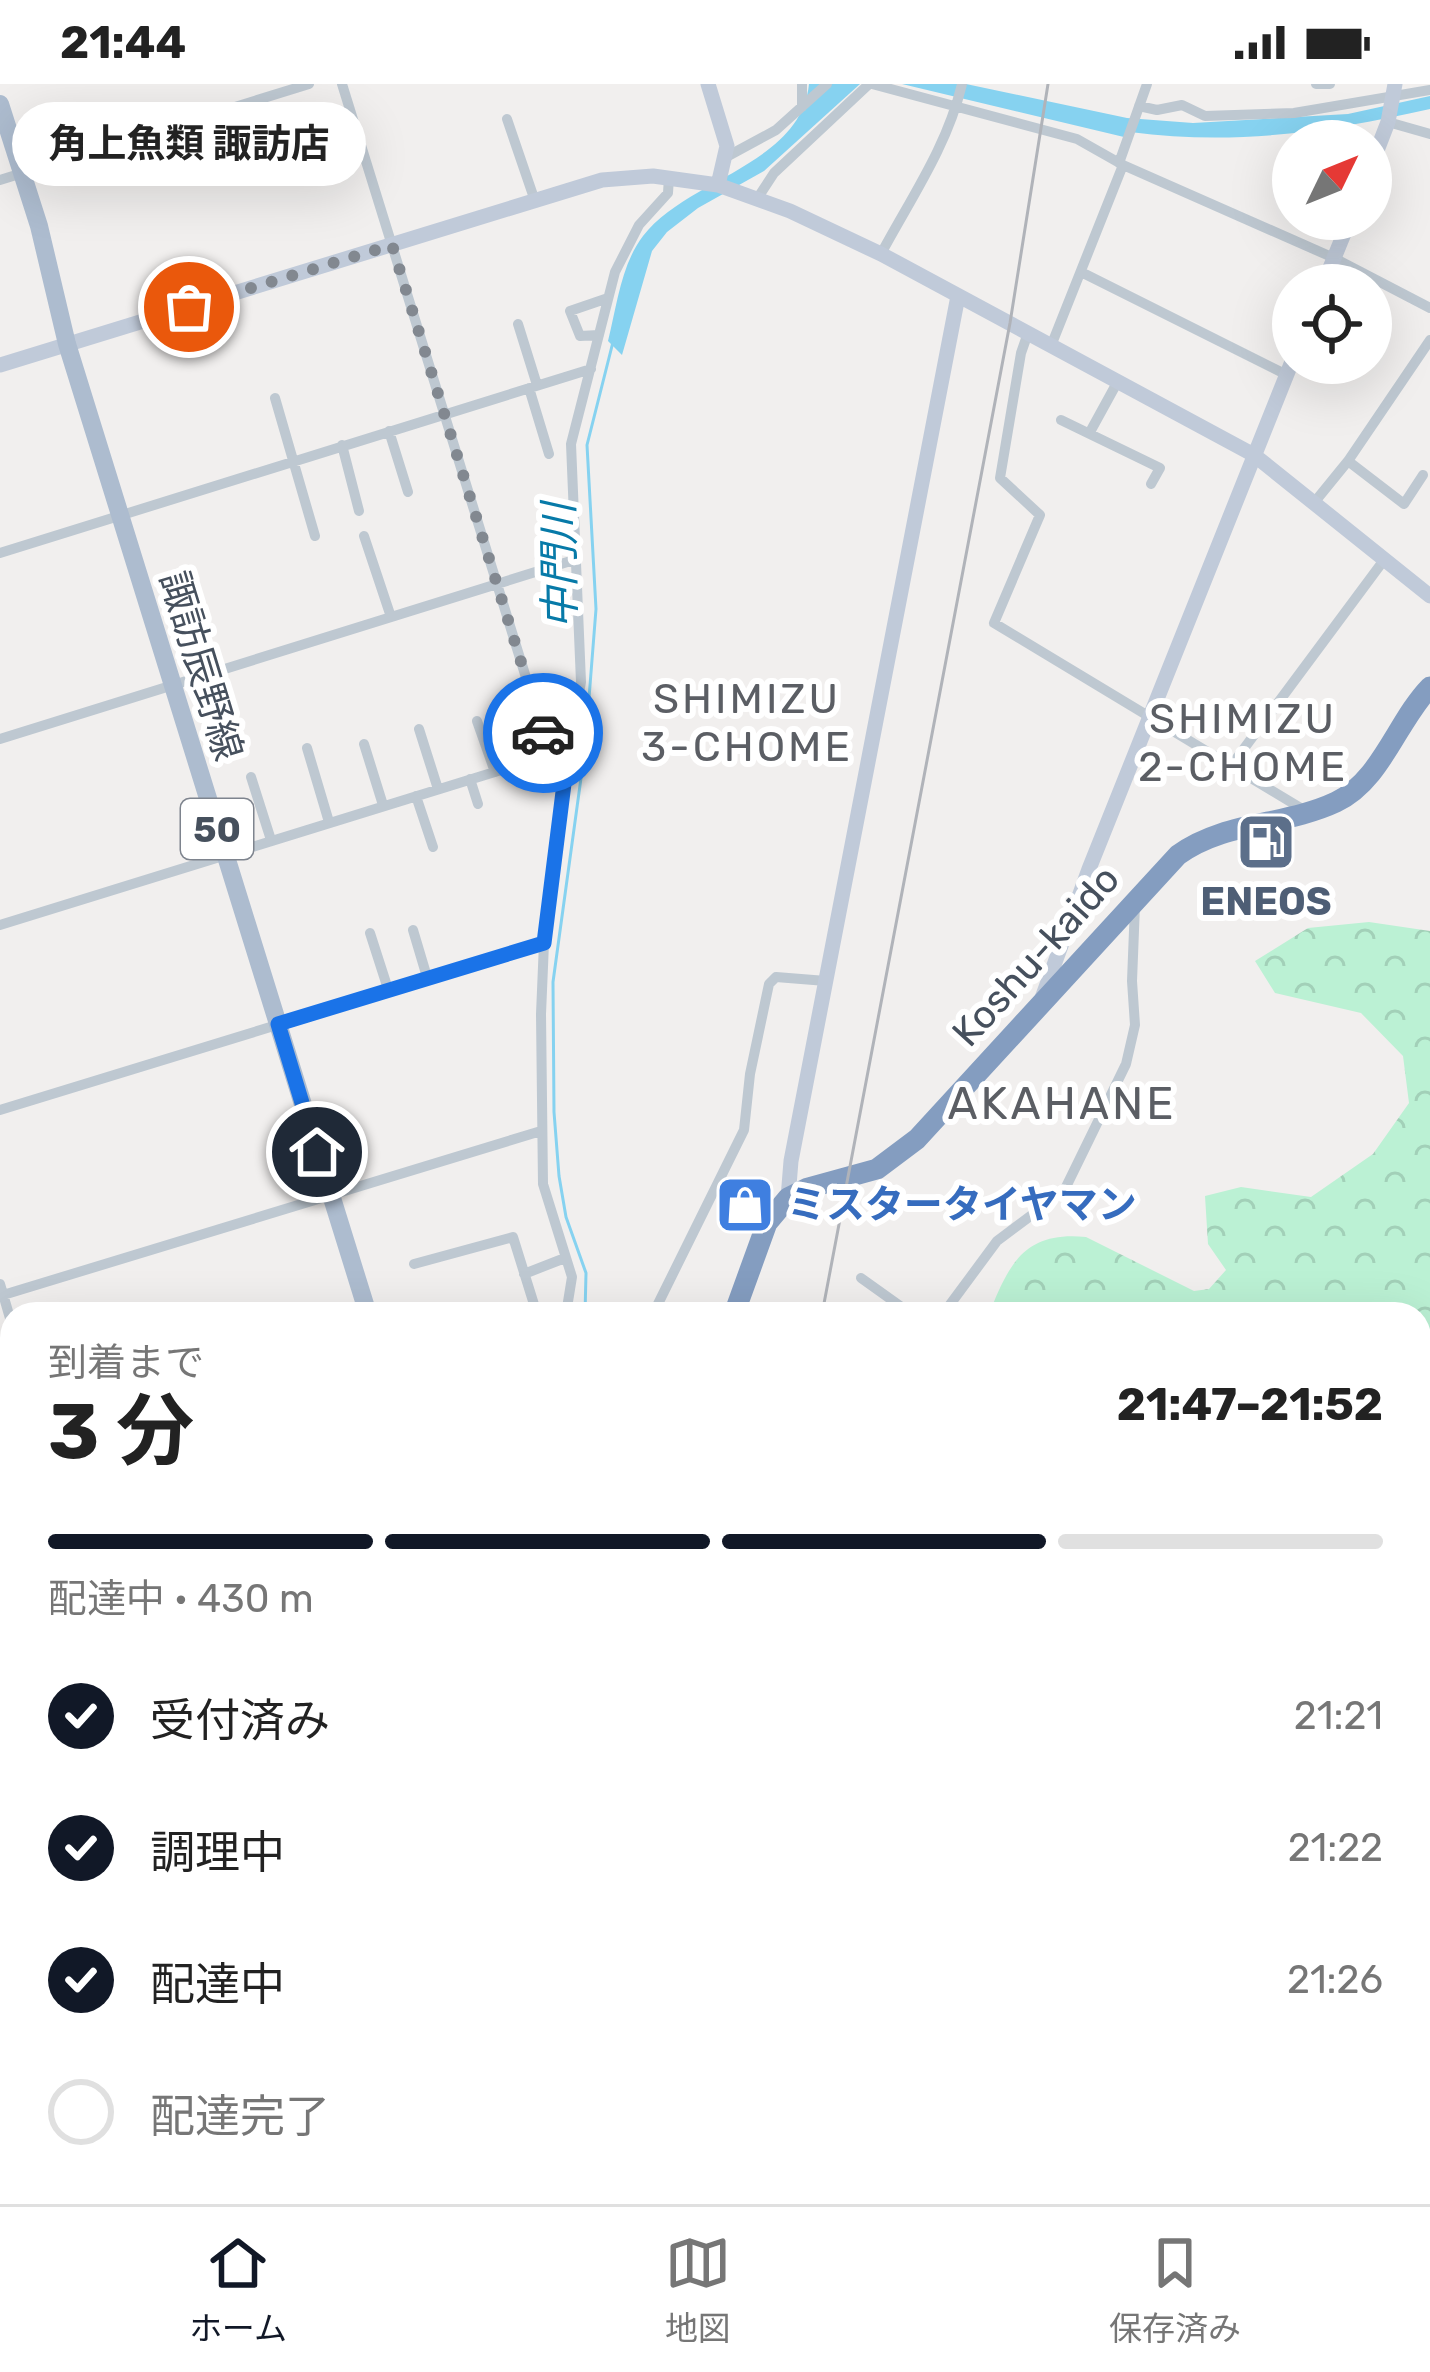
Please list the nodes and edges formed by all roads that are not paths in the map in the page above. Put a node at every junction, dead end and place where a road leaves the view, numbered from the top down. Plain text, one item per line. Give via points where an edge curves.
1 (309, 84) edge
2 (342, 84) edge
3 (708, 84) edge
4 (802, 84) edge
5 (827, 84) edge
6 (871, 84) edge
7 (962, 84) edge
8 (1147, 84) edge
9 (1316, 84) edge
10 (1330, 84) edge
11 (1430, 90) edge
12 (1394, 93) edge
13 (0, 104) edge
14 (805, 104) junction
15 (956, 107) junction
16 (1138, 107) junction
17 (507, 119) dead end
18 (1392, 122) edge
19 (1430, 134) edge
20 (728, 156) junction
21 (1121, 164) junction
22 (22, 173) junction
23 (669, 177) junction
24 (0, 180) edge
25 (718, 184) junction
26 (758, 199) junction
27 (535, 201) junction
28 (1341, 240) edge
29 (392, 245) junction
30 (881, 254) junction
31 (1334, 258) junction
32 (1332, 264) edge
33 (1081, 272) junction
34 (958, 296) junction
35 (608, 298) junction
36 (1430, 308) edge
37 (518, 325) dead end
38 (1028, 333) junction
39 (599, 335) junction
40 (1430, 340) edge
41 (67, 344) junction
42 (1051, 346) junction
43 (1272, 359) edge
44 (0, 365) edge
45 (591, 369) junction
46 (1118, 381) junction
47 (1283, 384) edge
48 (533, 387) junction
49 (275, 398) dead end
50 (445, 413) junction
51 (1061, 420) dead end
52 (389, 431) junction
53 (1090, 432) junction
54 (343, 446) junction
55 (549, 454) dead end
56 (1254, 455) junction
57 (294, 461) junction
58 (1348, 461) junction
59 (1423, 475) dead end
60 (1151, 484) dead end
61 (408, 492) dead end
62 (1313, 504) junction
63 (359, 511) dead end
64 (120, 515) junction
65 (315, 536) dead end
66 (364, 536) dead end
67 (0, 553) edge
68 (577, 559) junction
69 (1384, 560) junction
70 (499, 584) junction
71 (1430, 596) edge
72 (391, 617) junction
73 (171, 685) junction
74 (1430, 687) edge
75 (1149, 717) junction
76 (477, 721) dead end
77 (419, 728) dead end
78 (0, 739) edge
79 (364, 744) dead end
80 (307, 748) dead end
81 (568, 752) junction
82 (550, 755) junction
83 (1231, 766) junction
84 (495, 772) junction
85 (251, 777) dead end
86 (470, 779) junction
87 (438, 789) junction
88 (416, 796) junction
89 (478, 804) dead end
90 (383, 805) junction
91 (1307, 812) junction
92 (329, 822) junction
93 (271, 840) junction
94 (433, 848) dead end
95 (225, 854) junction
96 (1135, 904) junction
97 (0, 925) edge
98 (413, 930) dead end
99 (370, 934) dead end
100 (544, 943) junction
101 (427, 977) junction
102 (826, 981) junction
103 (388, 989) junction
104 (1039, 1007) junction
105 (278, 1024) junction
106 (0, 1110) edge
107 (541, 1131) junction
108 (331, 1195) junction
109 (788, 1198) junction
110 (566, 1258) junction
111 (414, 1264) dead end
112 (524, 1274) junction
113 (861, 1279) dead end
114 (1, 1292) edge
115 (364, 1302) edge
116 (533, 1302) edge
117 (568, 1302) edge
118 (659, 1302) edge
119 (738, 1302) edge
120 (893, 1302) edge
121 (952, 1302) edge

1 - 22 street
2 - 29 street
3 - 20 street
4 - 14 street
5 - 14 street
6 - 15 street
6 - 26 street via 774,172
7 - 15 street
8 - 16 street
9 - 10 street
11 - 12 street
12 - 16 street via 1334,108 1244,115
13 - 22 main road, 諏訪辰野線 / 50
14 - 20 street
15 - 21 street via 1063,134
15 - 30 street
16 - 21 street
17 - 27 street
18 - 19 street
20 - 25 street
21 - 31 street
21 - 33 street
22 - 24 street
22 - 41 main road, 諏訪辰野線 / 50
23 - 25 street
23 - 27 street via 602,180
23 - 35 street via 668,194 639,225
25 - 26 street
26 - 30 street
27 - 29 street
28 - 31 street
29 - 41 street
29 - 50 street
30 - 34 street
31 - 32 street
31 - 36 street
33 - 42 street
33 - 43 street
34 - 38 street
34 - 102 street
35 - 39 street
35 - 39 street via 570,311 580,336
37 - 48 street
38 - 42 street
38 - 75 street via 1000,478 1040,515 994,623
39 - 45 street
40 - 58 street
41 - 44 street
41 - 64 main road, 諏訪辰野線 / 50
42 - 46 street
45 - 48 street
45 - 68 street via 571,444
46 - 53 street
46 - 56 street
47 - 56 street
48 - 50 street
48 - 55 street
49 - 57 street
50 - 52 street
50 - 70 street
51 - 53 street
52 - 54 street
52 - 61 street
53 - 60 street via 1160,468
54 - 57 street
54 - 63 street
56 - 62 street
56 - 75 street
57 - 64 street
57 - 65 street
58 - 59 street via 1404,504
58 - 62 street
62 - 69 street
64 - 67 street
64 - 73 main road, 諏訪辰野線 / 50
66 - 72 street
68 - 70 street
68 - 81 street via 581,682
69 - 71 street
69 - 83 street
70 - 72 street
70 - 82 street
72 - 73 street
73 - 78 street
73 - 95 main road, 諏訪辰野線 / 50
74 - 91 highway, Koshu-kaido via 1365,778
75 - 83 street
75 - 104 street
76 - 84 street
77 - 87 street
79 - 90 street
80 - 92 street
81 - 82 street
81 - 100 street
82 - 84 street
83 - 91 street
84 - 86 street
85 - 93 street
86 - 87 street
86 - 89 street
87 - 88 street
88 - 90 street
88 - 94 street
90 - 92 street
91 - 96 highway, Koshu-kaido via 1196,842
92 - 93 street
93 - 95 street
95 - 97 street
95 - 105 main road, 諏訪辰野線 / 50
96 - 104 highway, Koshu-kaido
96 - 121 street via 1135,1025 1126,1064 1064,1191 997,1241
98 - 101 street
99 - 103 street
100 - 101 street
100 - 107 street
101 - 103 street
102 - 109 street
102 - 118 street via 776,977 769,984 744,1130
103 - 105 street
104 - 109 highway, Koshu-kaido via 896,1156
105 - 106 street
105 - 108 main road, 諏訪辰野線 / 50
107 - 108 street
107 - 110 street via 543,1184
108 - 114 street
108 - 115 main road, 諏訪辰野線 / 50
109 - 119 highway via 767,1223
110 - 112 street
110 - 117 street
111 - 112 street via 513,1237
112 - 116 street
113 - 120 street

